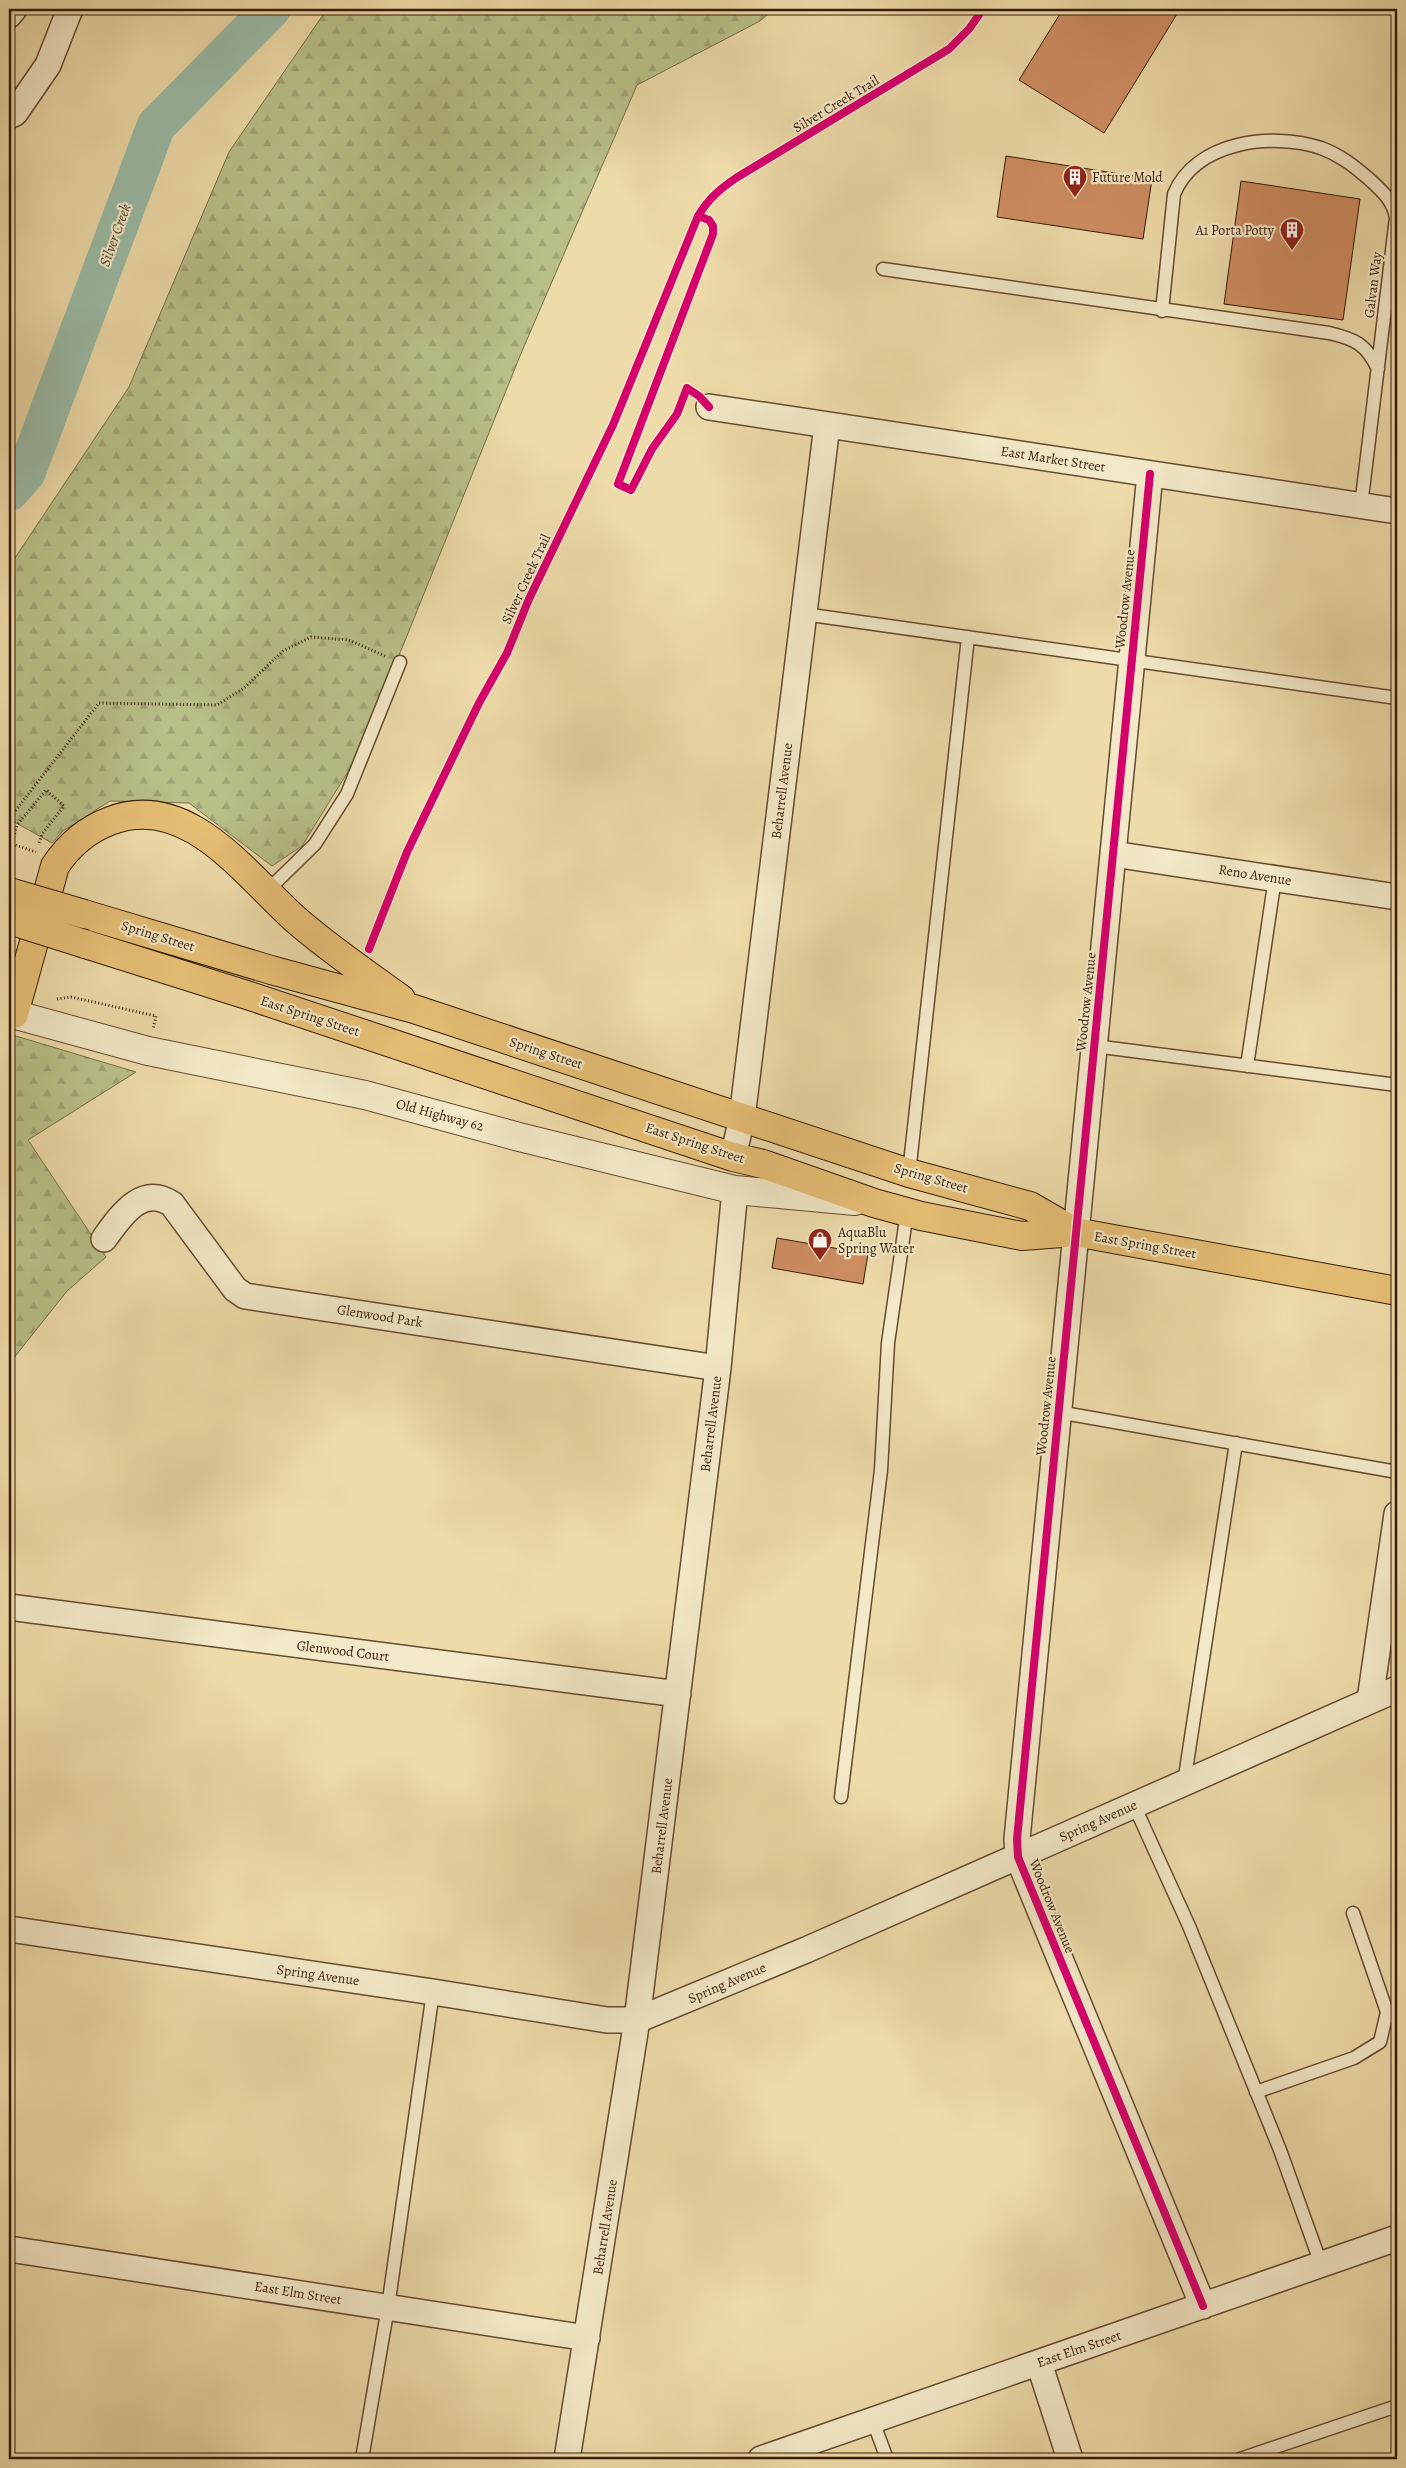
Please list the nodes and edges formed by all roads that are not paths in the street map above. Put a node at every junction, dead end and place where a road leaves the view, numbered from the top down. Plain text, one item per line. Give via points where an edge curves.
1 (14, 9) edge
2 (70, 9) edge
3 (9, 15) edge
4 (9, 116) edge
5 (883, 269) dead end
6 (1162, 311) junction
7 (1378, 369) junction
8 (709, 407) dead end
9 (827, 425) junction
10 (1150, 474) junction
11 (1361, 506) junction
12 (1397, 511) edge
13 (804, 614) junction
14 (968, 637) junction
15 (1132, 660) junction
16 (400, 662) road end
17 (1397, 698) edge
18 (1113, 854) junction
19 (1276, 878) junction
20 (267, 891) junction
21 (9, 892) edge
22 (1397, 897) edge
23 (9, 920) edge
24 (414, 1009) junction
25 (11, 1013) edge
26 (1094, 1046) junction
27 (1247, 1066) junction
28 (1397, 1085) edge
29 (742, 1118) junction
30 (732, 1157) junction
31 (909, 1173) junction
32 (735, 1190) junction
33 (874, 1203) junction
34 (907, 1212) junction
35 (1076, 1232) junction
36 (104, 1240) dead end
37 (1397, 1291) edge
38 (718, 1368) junction
39 (1058, 1412) junction
40 (1236, 1443) junction
41 (1397, 1472) edge
42 (1397, 1514) edge
43 (9, 1607) edge
44 (1397, 1689) edge
45 (678, 1694) junction
46 (1370, 1700) junction
47 (1184, 1783) junction
48 (841, 1797) dead end
49 (1134, 1805) junction
50 (1018, 1857) junction
51 (1353, 1913) dead end
52 (9, 1929) edge
53 (432, 1992) junction
54 (637, 2020) junction
55 (1256, 2092) junction
56 (1397, 2238) edge
57 (9, 2249) edge
58 (1322, 2264) junction
59 (1203, 2306) junction
60 (388, 2307) junction
61 (588, 2338) junction
62 (1039, 2363) junction
63 (1397, 2406) edge
64 (873, 2420) junction
65 (362, 2459) edge
66 (567, 2459) edge
67 (761, 2459) edge
68 (887, 2459) edge
69 (1070, 2459) edge
70 (1240, 2459) edge

1 - 3 street
2 - 4 street via 48,65 15,113
5 - 6 lane
6 - 7 lane via 1345,337 1370,352
6 - 7 lane, Galvan Way via 1174,194 1189,170 1224,148 1266,142 1310,145 1351,163 1394,206 1396,218
7 - 11 lane, Galvan Way
8 - 9 street, East Market Street
9 - 10 street, East Market Street
9 - 13 street, Beharrell Avenue
10 - 11 street, East Market Street
10 - 15 street, Woodrow Avenue
11 - 12 street, East Market Street
13 - 14 lane
13 - 29 street, Beharrell Avenue
14 - 15 lane
14 - 31 lane
15 - 17 lane
15 - 18 street, Woodrow Avenue
16 - 20 lane via 347,794 315,844
18 - 19 street, Reno Avenue
18 - 26 street, Woodrow Avenue
19 - 22 street, Reno Avenue
19 - 27 lane
20 - 24 main road via 345,959
20 - 25 main road via 213,842 179,821 138,815 99,825 80,836 56,866
21 - 24 main road, Spring Street, bridge
23 - 30 main road, East Spring Street, bridge via 269,1002
24 - 29 main road, Spring Street
25 - 32 street, Old Highway 62 via 148,1051 365,1095
26 - 27 lane
26 - 35 street, Woodrow Avenue
27 - 28 lane
29 - 30 street, Beharrell Avenue
29 - 31 main road, Spring Street
30 - 33 main road, East Spring Street via 763,1164
31 - 35 main road, Spring Street via 1030,1206
32 - 33 street, Old Highway 62
32 - 38 street, Beharrell Avenue
33 - 34 main road, East Spring Street
34 - 35 main road, East Spring Street via 1022,1236
34 - 48 lane via 888,1343 881,1470
35 - 37 main road, East Spring Street
35 - 39 street, Woodrow Avenue
36 - 38 street, Glenwood Park via 130,1207 146,1198 161,1197 172,1204 236,1289 245,1296
38 - 45 street, Beharrell Avenue
39 - 40 lane
39 - 50 street, Woodrow Avenue via 1017,1839
40 - 41 lane
40 - 47 lane
42 - 46 street
43 - 45 street, Glenwood Court
44 - 46 street, Spring Avenue
45 - 54 street, Beharrell Avenue
46 - 47 street, Spring Avenue
47 - 49 street, Spring Avenue
49 - 50 street, Spring Avenue
49 - 55 lane via 1189,1926
50 - 54 street, Spring Avenue
50 - 59 street, Woodrow Avenue
51 - 55 lane via 1387,2012 1380,2042 1354,2058
52 - 53 street, Spring Avenue
53 - 54 street, Spring Avenue via 608,2020
53 - 60 lane
54 - 61 street, Beharrell Avenue
55 - 58 lane
56 - 58 street, East Elm Street
57 - 60 street, East Elm Street
58 - 59 street, East Elm Street
59 - 62 street, East Elm Street
60 - 61 street, East Elm Street
60 - 65 lane
61 - 66 street, Beharrell Avenue
62 - 64 street, East Elm Street
62 - 69 street
63 - 70 lane
64 - 67 street, East Elm Street
64 - 68 lane

